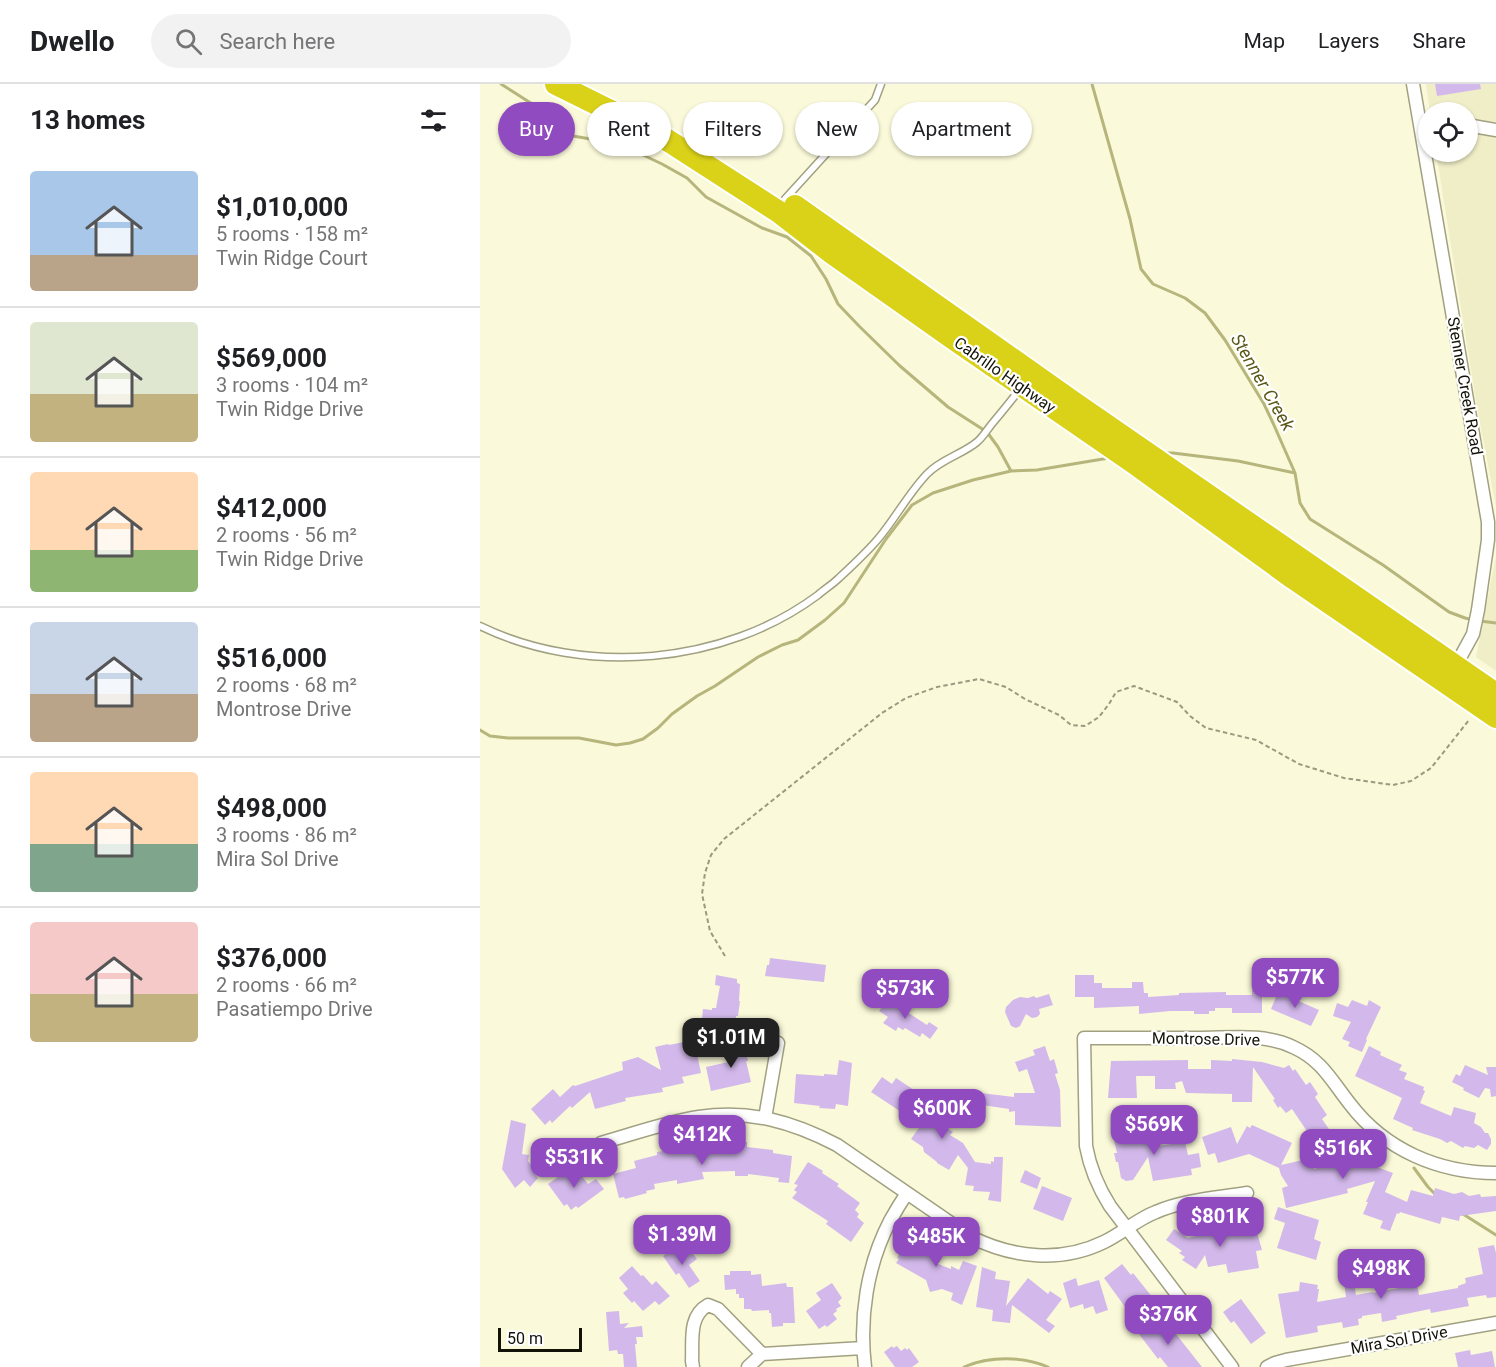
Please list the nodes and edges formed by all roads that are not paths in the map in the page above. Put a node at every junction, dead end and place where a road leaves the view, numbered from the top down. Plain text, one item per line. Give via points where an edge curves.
1 (556, 84) edge
2 (587, 84) edge
3 (881, 84) edge
4 (1413, 84) edge
5 (1418, 104) edge
6 (1478, 127) edge
7 (1496, 130) edge
8 (1430, 162) edge
9 (785, 200) junction
10 (1022, 387) junction
11 (480, 626) edge
12 (1450, 673) junction
13 (1491, 705) edge
14 (778, 1043) dead end
15 (765, 1118) junction
16 (600, 1143) dead end
17 (1496, 1173) edge
18 (907, 1193) junction
19 (1247, 1193) dead end
20 (1127, 1228) junction
21 (1496, 1323) edge
22 (863, 1348) junction
23 (762, 1354) junction
24 (693, 1367) edge
25 (748, 1367) edge
26 (865, 1367) edge
27 (1232, 1367) edge
28 (1267, 1367) edge

1 - 10 highway, Cabrillo Highway via 661,136 779,212
2 - 9 highway, Cabrillo Highway via 711,151
3 - 9 lane via 875,100
4 - 5 street, Stenner Creek Road
6 - 7 street
8 - 12 street, Stenner Creek Road via 1488,522 1473,634
9 - 12 highway, Cabrillo Highway
10 - 11 lane via 977,442 928,472 878,538 838,580 803,606 758,630 691,651 608,657 547,650
10 - 12 highway, Cabrillo Highway via 1303,584
12 - 13 highway
14 - 15 street
15 - 16 street via 728,1114 701,1117
15 - 18 street via 814,1133 837,1145
17 - 20 street, Montrose Drive via 1458,1171 1398,1148 1364,1121 1326,1070 1282,1042 1251,1038 1084,1038 1089,1162 1101,1192
18 - 20 street via 971,1237 1020,1254 1046,1256 1089,1249
18 - 22 street via 890,1221 874,1262 865,1299
19 - 20 street via 1170,1207
20 - 27 street
21 - 28 street, Mira Sol Drive via 1286,1360
22 - 23 street
22 - 26 street
23 - 24 street via 718,1310 708,1305 693,1322
23 - 25 street

